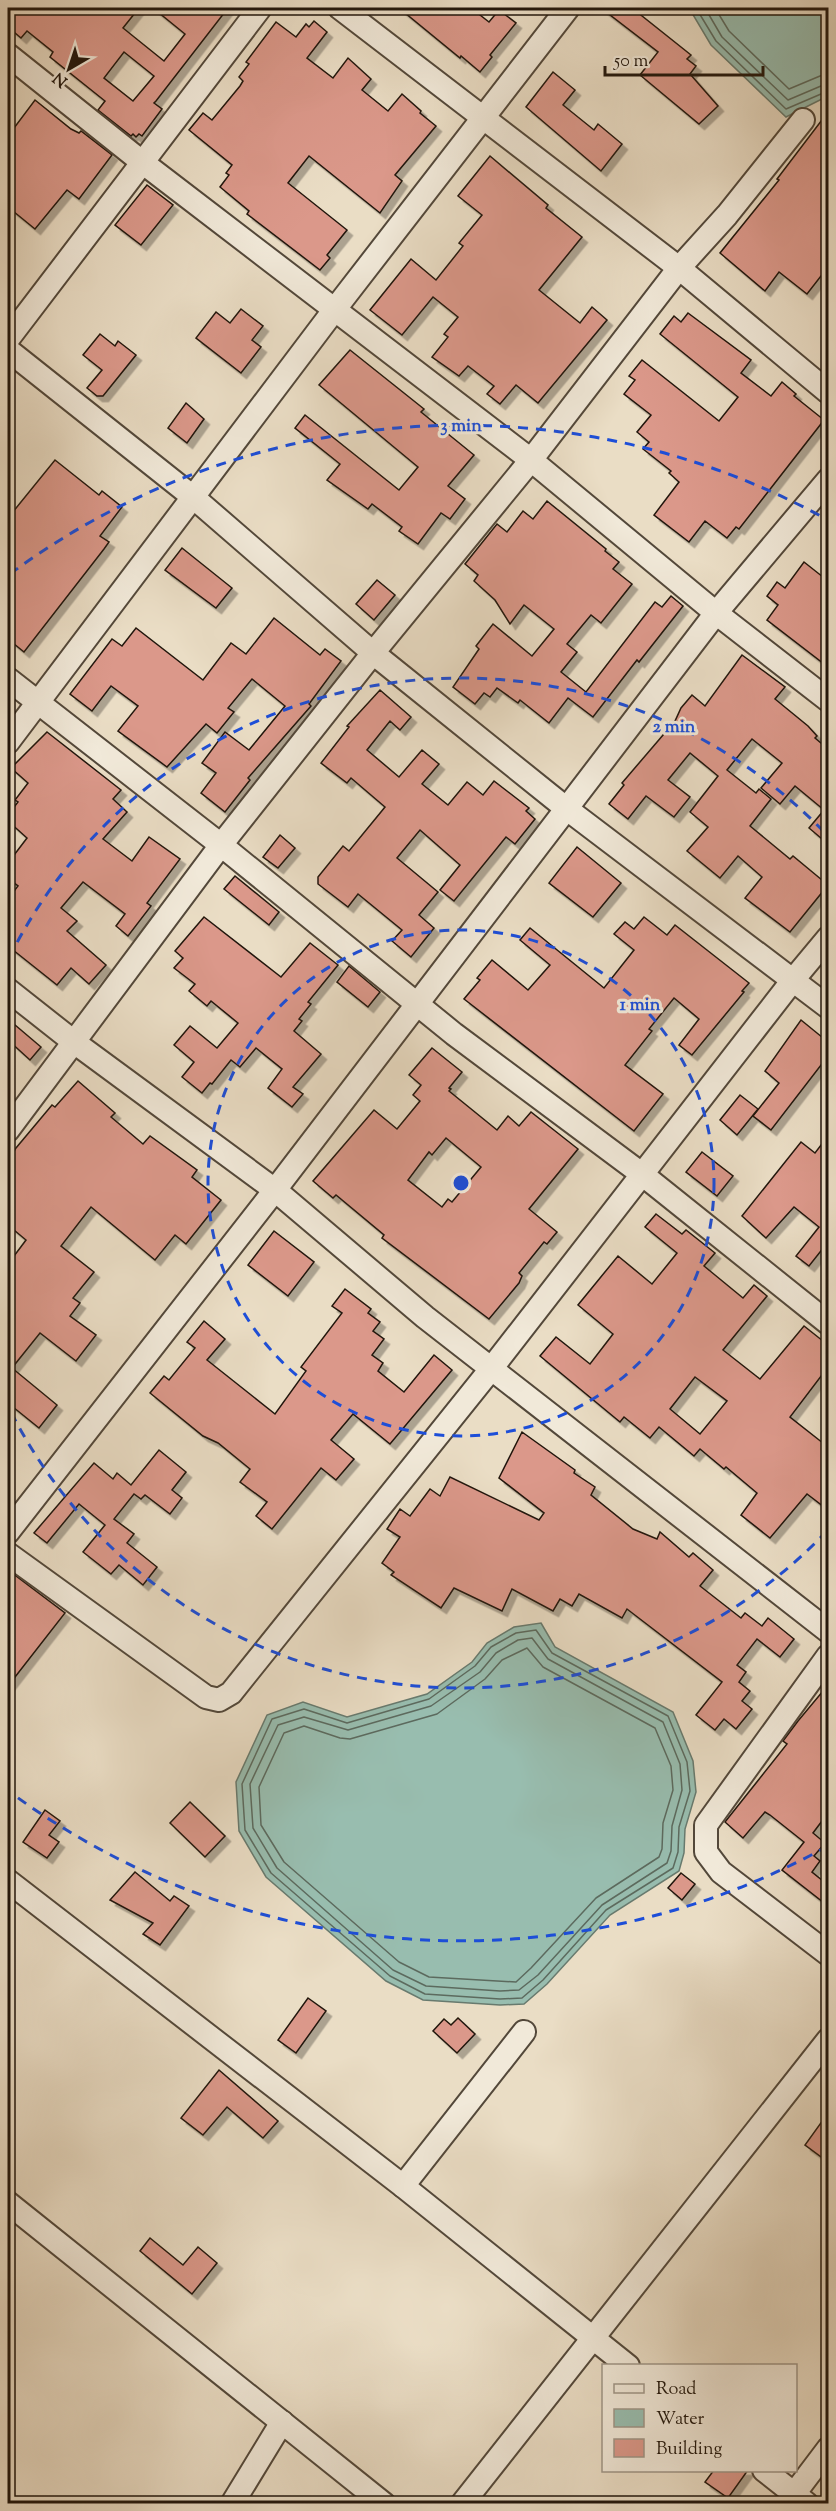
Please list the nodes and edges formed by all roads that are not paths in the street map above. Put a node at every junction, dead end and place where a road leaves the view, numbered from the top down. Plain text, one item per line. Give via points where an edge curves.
1 (260, 8) edge
2 (340, 8) edge
3 (568, 8) edge
4 (8, 55) edge
5 (482, 119) junction
6 (803, 120) dead end
7 (142, 162) junction
8 (679, 267) junction
9 (335, 309) junction
10 (8, 339) edge
11 (8, 350) edge
12 (828, 392) edge
13 (531, 460) junction
14 (828, 480) edge
15 (193, 497) junction
16 (716, 614) junction
17 (373, 653) junction
18 (8, 679) edge
19 (828, 700) edge
20 (38, 703) junction
21 (8, 742) edge
22 (567, 809) junction
23 (221, 845) junction
24 (828, 938) edge
25 (793, 980) junction
26 (8, 990) edge
27 (418, 1004) junction
28 (828, 1007) edge
29 (74, 1042) junction
30 (8, 1130) edge
31 (643, 1175) junction
32 (275, 1190) junction
33 (828, 1323) edge
34 (491, 1369) junction
35 (8, 1532) edge
36 (8, 1554) edge
37 (828, 1631) edge
38 (828, 1656) edge
39 (8, 1881) edge
40 (828, 1954) edge
41 (524, 2032) dead end
42 (828, 2040) edge
43 (403, 2186) junction
44 (8, 2203) edge
45 (593, 2338) junction
46 (626, 2364) edge
47 (282, 2422) junction
48 (828, 2450) edge
49 (766, 2472) edge
50 (800, 2499) edge
51 (232, 2504) edge
52 (384, 2504) edge
53 (462, 2504) edge

1 - 7 street
2 - 5 street
3 - 5 street
4 - 7 street
5 - 8 street
5 - 9 street
6 - 8 street via 727,215
7 - 9 street
7 - 10 street
8 - 12 street
8 - 13 street
9 - 13 street
9 - 15 street
11 - 15 street
13 - 16 street
13 - 17 street
14 - 16 street
15 - 17 street
15 - 20 street
16 - 19 street
16 - 22 street
17 - 22 street
17 - 23 street
18 - 20 street
20 - 21 street
20 - 23 street
22 - 25 street
22 - 27 street
23 - 27 street
23 - 29 street
24 - 25 street
25 - 28 street
25 - 31 street
26 - 29 street
27 - 31 street
27 - 32 street
29 - 30 street
29 - 32 street
31 - 33 street
31 - 34 street
32 - 34 street
32 - 35 street
34 - 36 street via 231,1692 219,1700 206,1697
34 - 37 street
38 - 40 street via 706,1825 706,1852 721,1872
39 - 43 street
41 - 43 street
42 - 45 street
43 - 45 street
44 - 47 street
45 - 46 street
45 - 53 street
47 - 51 street
47 - 52 street
48 - 50 street
49 - 50 street

